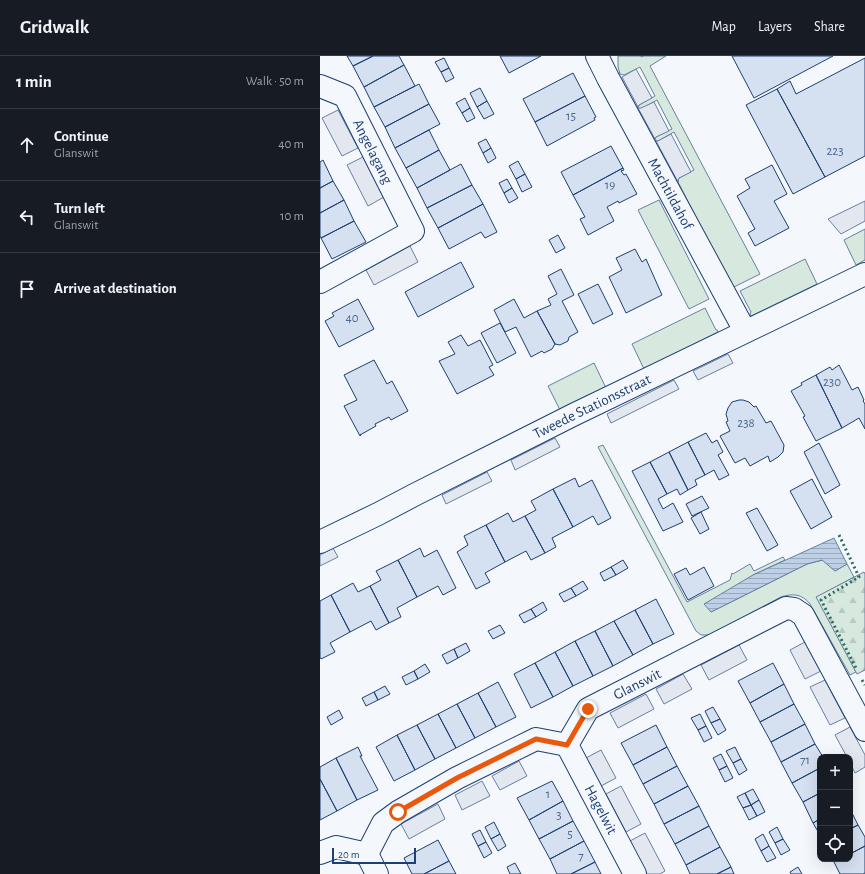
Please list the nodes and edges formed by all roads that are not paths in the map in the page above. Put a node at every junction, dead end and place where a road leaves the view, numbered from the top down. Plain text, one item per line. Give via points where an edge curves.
1 (597, 56) edge
2 (320, 86) edge
3 (865, 274) edge
4 (320, 282) edge
5 (745, 331) junction
6 (320, 542) edge
7 (865, 730) edge
8 (567, 745) junction
9 (320, 853) edge
10 (367, 854) junction
11 (377, 874) edge
12 (635, 874) edge

1 - 5 street, Machtildahof
2 - 4 street, Angelagang via 345,96 413,231
3 - 5 street, Tweede Stationsstraat
5 - 6 street, Tweede Stationsstraat
7 - 8 street, Glanswit via 803,615 786,608 588,709
8 - 10 street via 536,739 457,778 383,823
8 - 12 street, Hagelwit
9 - 10 street via 336,847
10 - 11 street

